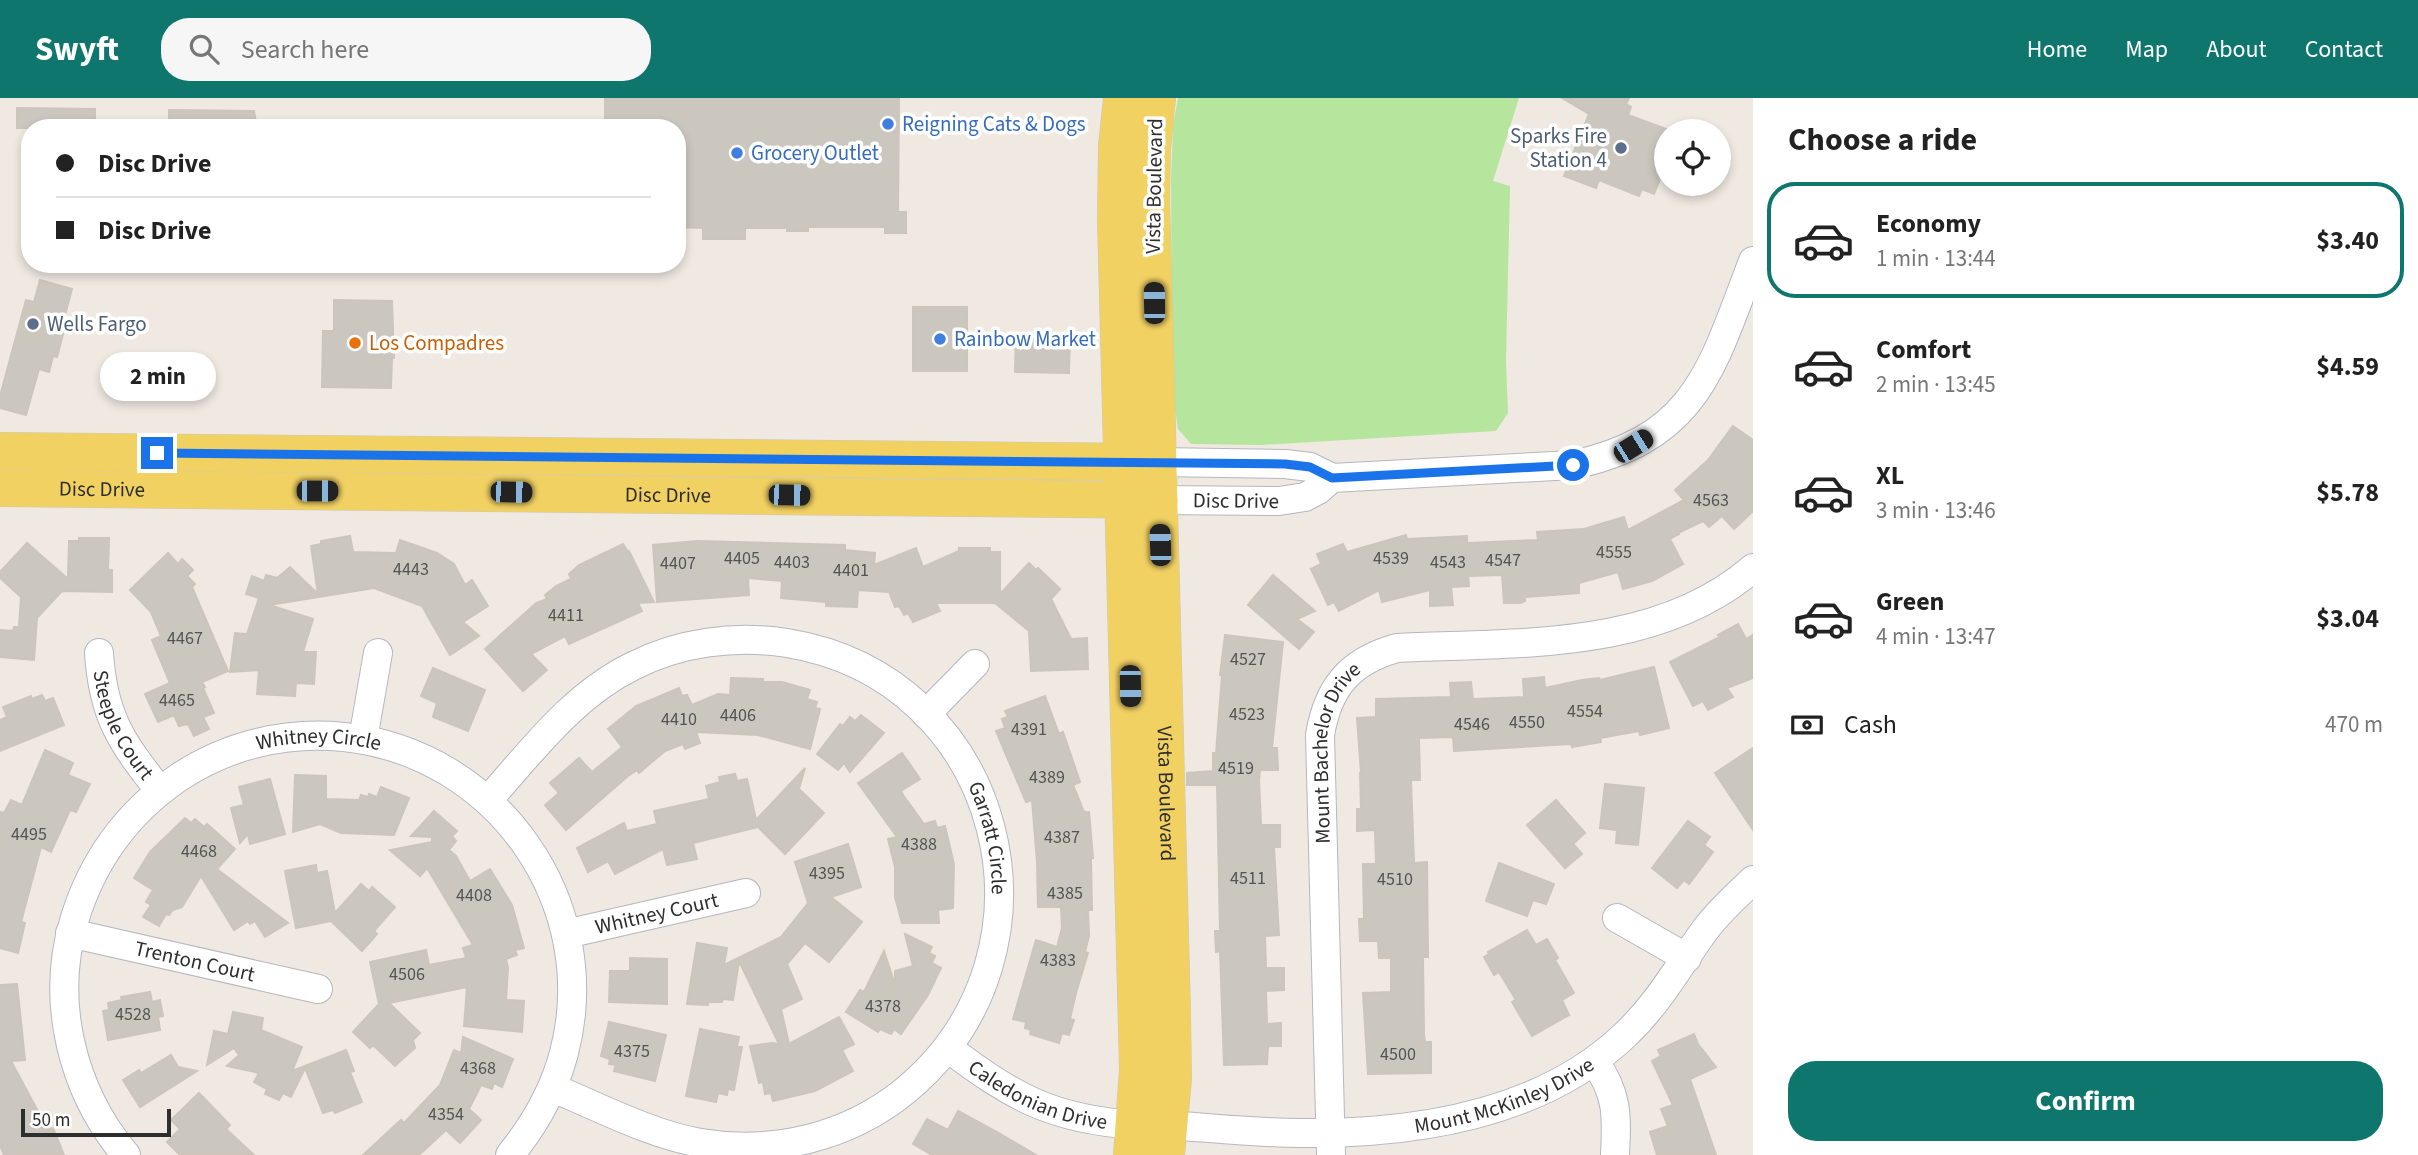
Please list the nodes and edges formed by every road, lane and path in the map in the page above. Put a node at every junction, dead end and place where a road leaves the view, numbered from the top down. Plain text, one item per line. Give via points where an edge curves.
1 (1122, 98) edge
2 (1157, 98) edge
3 (1753, 261) edge
4 (0, 451) edge
5 (1141, 462) junction
6 (1332, 478) junction
7 (4, 489) edge
8 (1142, 499) junction
9 (1753, 568) edge
10 (99, 653) dead end
11 (378, 653) dead end
12 (975, 664) dead end
13 (926, 713) junction
14 (363, 739) junction
15 (160, 791) junction
16 (488, 800) junction
17 (1753, 880) edge
18 (746, 893) dead end
19 (1617, 918) dead end
20 (70, 933) junction
21 (566, 934) junction
22 (1687, 958) junction
23 (318, 989) dead end
24 (948, 1048) junction
25 (1594, 1061) junction
26 (553, 1087) junction
27 (1150, 1143) edge
28 (1331, 1144) edge
29 (765, 1151) edge
30 (126, 1155) edge
31 (510, 1155) edge
32 (1615, 1155) edge

1 - 5 main road, Vista Boulevard via 1116,220
2 - 5 main road, Vista Boulevard
3 - 6 street, Disc Drive via 1699,388 1658,431 1633,446 1573,465
4 - 5 main road, Disc Drive
5 - 6 street, Disc Drive via 1285,464 1310,467
5 - 8 main road, Vista Boulevard
6 - 8 street, Disc Drive via 1305,497 1279,501
7 - 8 main road, Disc Drive
8 - 27 main road, Vista Boulevard via 1172,961 1173,1079
9 - 28 street, Mount Bachelor Drive via 1715,594 1640,627 1570,638 1398,649 1378,653 1342,679 1324,714 1320,735
10 - 15 street, Steeple Court via 101,682 119,735
11 - 14 street
12 - 13 street
13 - 16 street, Garratt Circle via 868,670 805,646 736,639 701,643 632,666 600,685 557,723
13 - 24 street, Garratt Circle via 966,766 981,797 999,870 1000,908 988,970 968,1017
14 - 15 street, Whitney Circle via 306,736 261,742 195,767
14 - 16 street, Whitney Circle via 433,762
15 - 20 street, Whitney Circle via 113,839 79,902
16 - 21 street, Whitney Circle via 521,836 540,866
17 - 22 street, Mount McKinley Drive via 1731,899
18 - 21 street, Whitney Court
19 - 22 street
20 - 23 street, Trenton Court
20 - 30 street, Whitney Circle via 65,970 70,1041 97,1114
21 - 26 street, Whitney Circle via 571,1015
22 - 25 street, Mount McKinley Drive via 1651,1008
24 - 27 street, Caledonian Drive via 1029,1101
24 - 29 street, Garratt Circle via 922,1077 863,1119
25 - 28 street, Mount McKinley Drive via 1542,1091 1502,1106
25 - 32 street via 1612,1093 1617,1115
26 - 29 street, Garratt Circle via 664,1134
26 - 31 street, Whitney Circle
27 - 28 street, Mount McKinley Drive via 1299,1133

